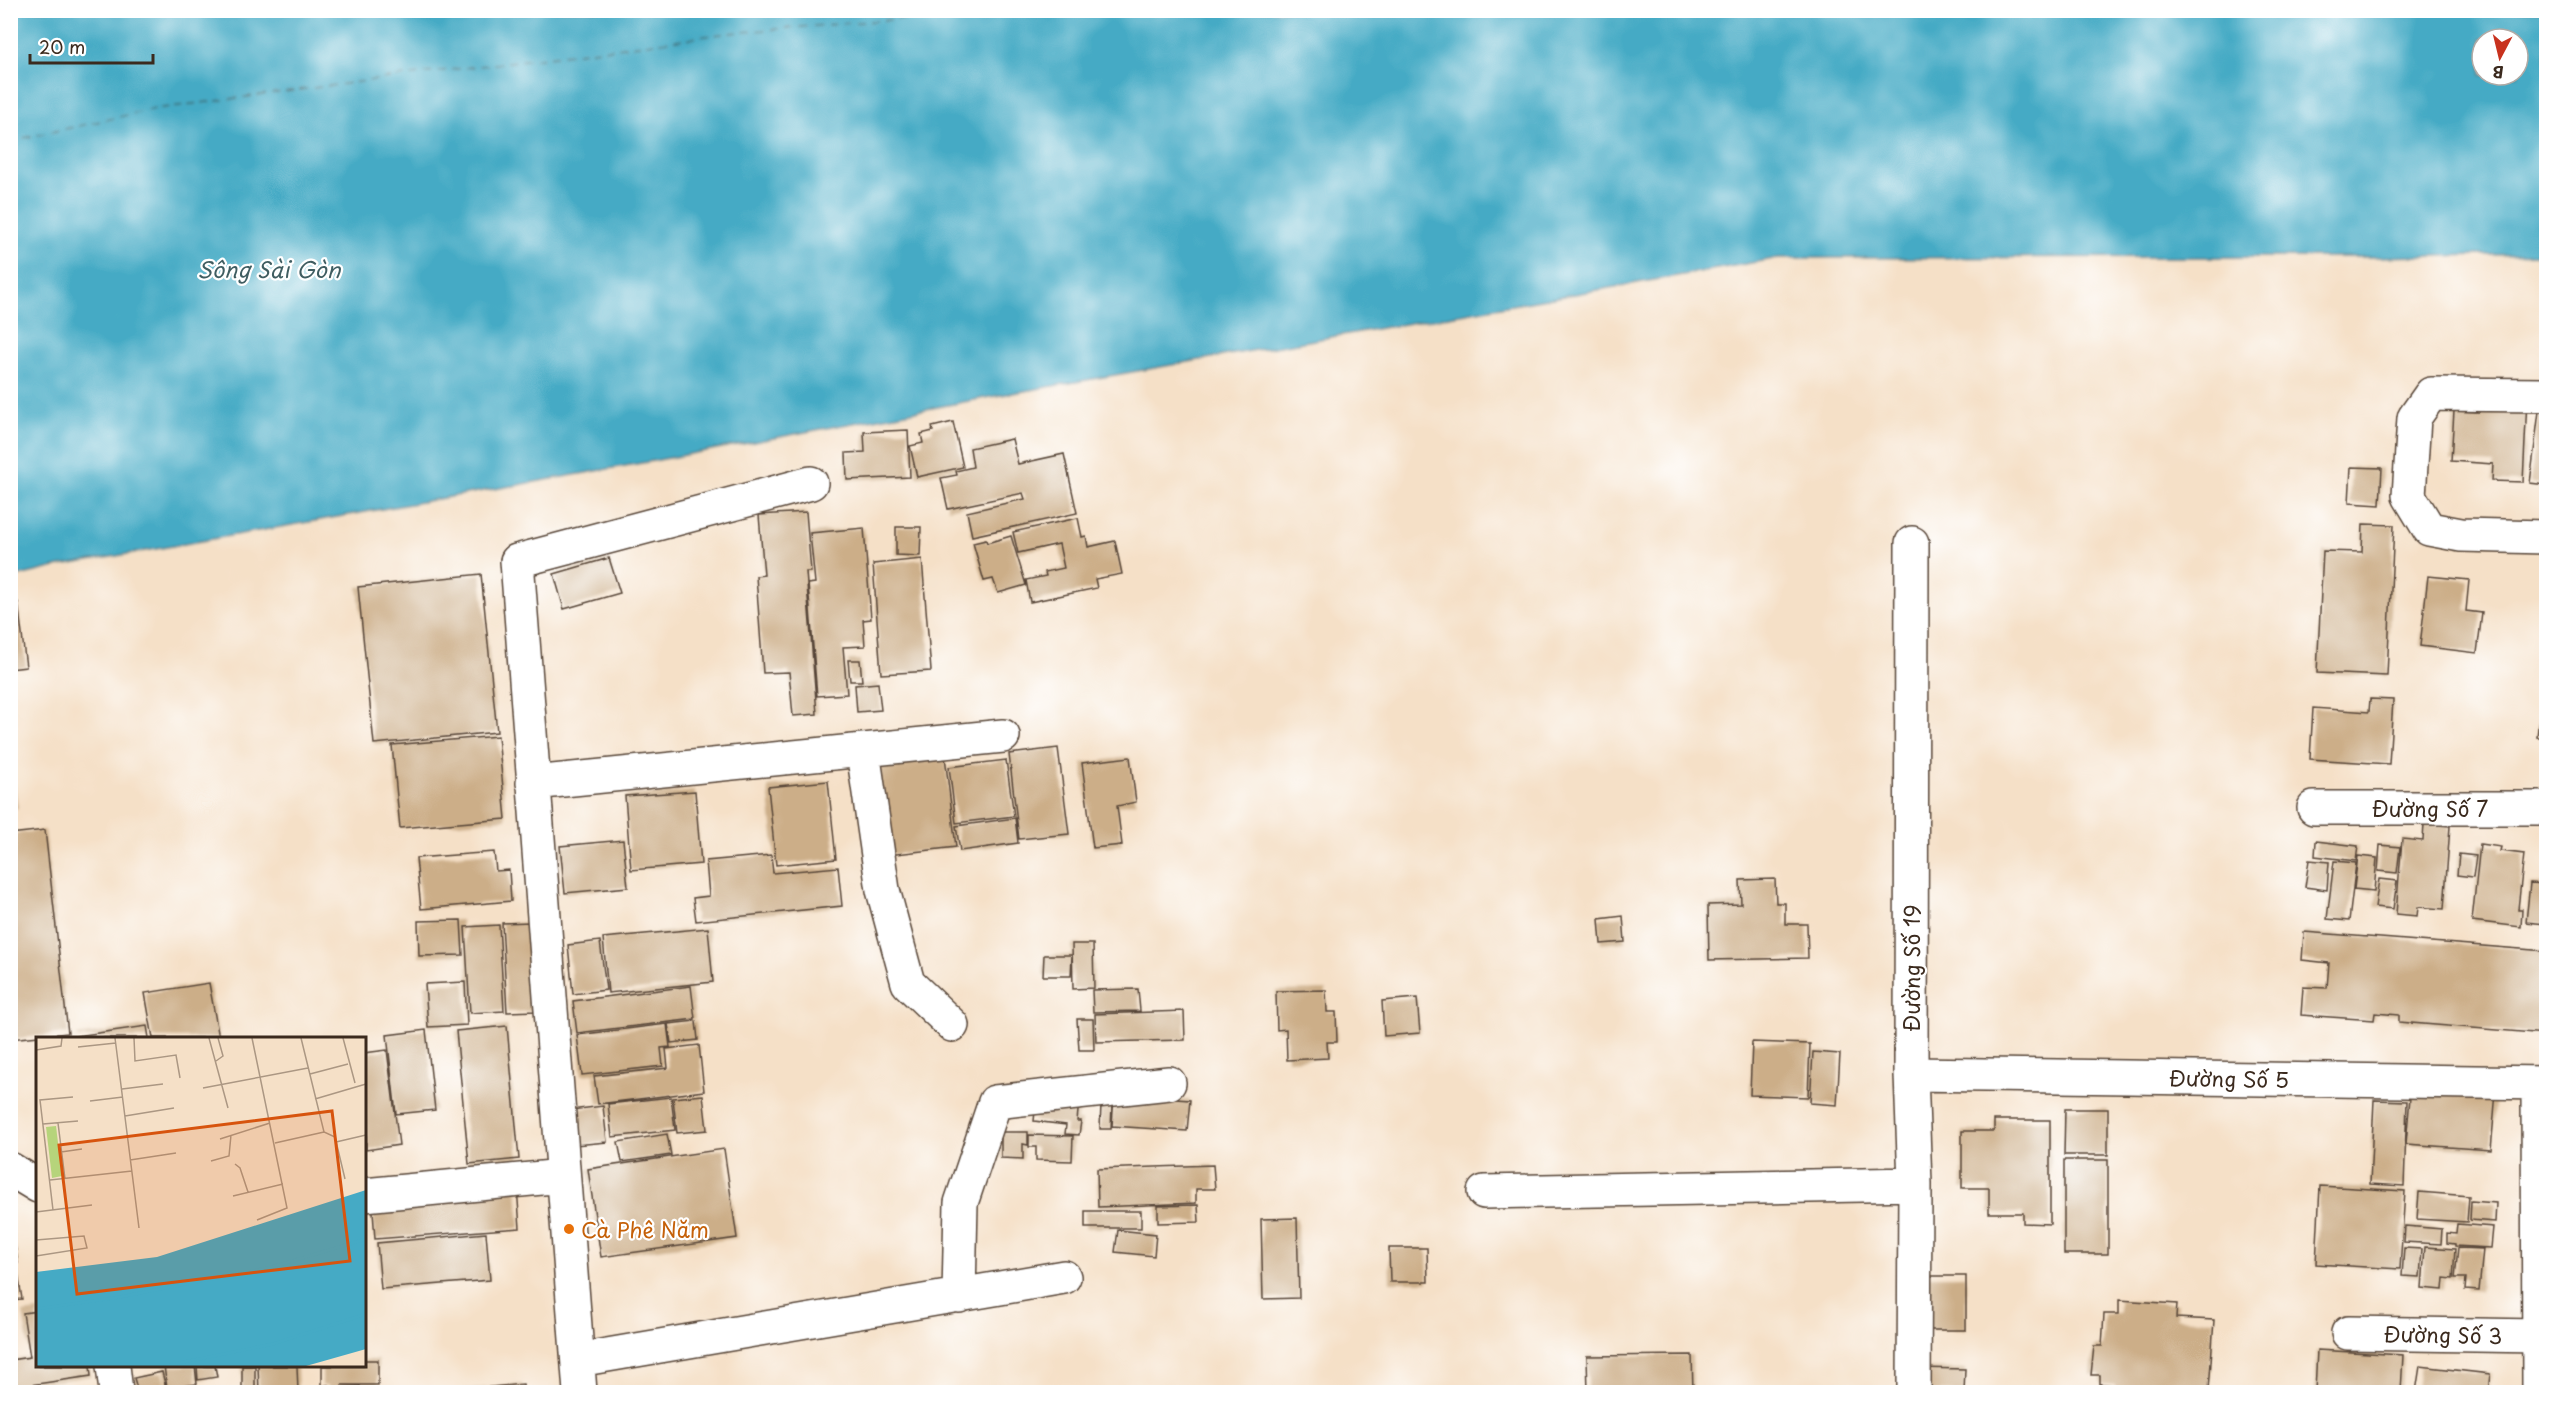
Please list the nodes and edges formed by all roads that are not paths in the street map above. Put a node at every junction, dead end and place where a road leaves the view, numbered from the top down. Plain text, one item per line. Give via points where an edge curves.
1 (2547, 395) edge
2 (811, 483) dead end
3 (2547, 537) edge
4 (1912, 543) dead end
5 (1003, 735) dead end
6 (863, 751) junction
7 (533, 783) junction
8 (2314, 808) dead end
9 (2547, 808) edge
10 (952, 1025) dead end
11 (1911, 1074) junction
12 (1169, 1083) dead end
13 (2542, 1083) edge
14 (10, 1169) edge
15 (563, 1176) junction
16 (36, 1185) edge
17 (1915, 1185) junction
18 (1484, 1192) dead end
19 (366, 1195) edge
20 (1064, 1277) dead end
21 (959, 1296) junction
22 (2348, 1333) dead end
23 (2539, 1336) junction
24 (579, 1360) junction
25 (113, 1367) edge
26 (116, 1392) edge
27 (580, 1392) edge
28 (1914, 1392) edge
29 (2539, 1392) edge

1 - 3 street via 2431,394 2414,418 2409,496 2429,529 2462,535
2 - 7 street via 517,561
4 - 11 street, Đường Số 19
5 - 6 street
6 - 7 street
6 - 10 street via 883,890 908,983
7 - 15 street
8 - 9 street, Đường Số 7
11 - 13 street, Đường Số 5
11 - 17 street, Đường Số 19
12 - 21 street via 995,1102 961,1203
13 - 23 street
14 - 16 street
15 - 19 street
15 - 24 street
17 - 18 street
17 - 28 street, Đường Số 19
20 - 21 street
21 - 24 street
22 - 23 street, Đường Số 3
23 - 29 street
24 - 27 street
25 - 26 street

